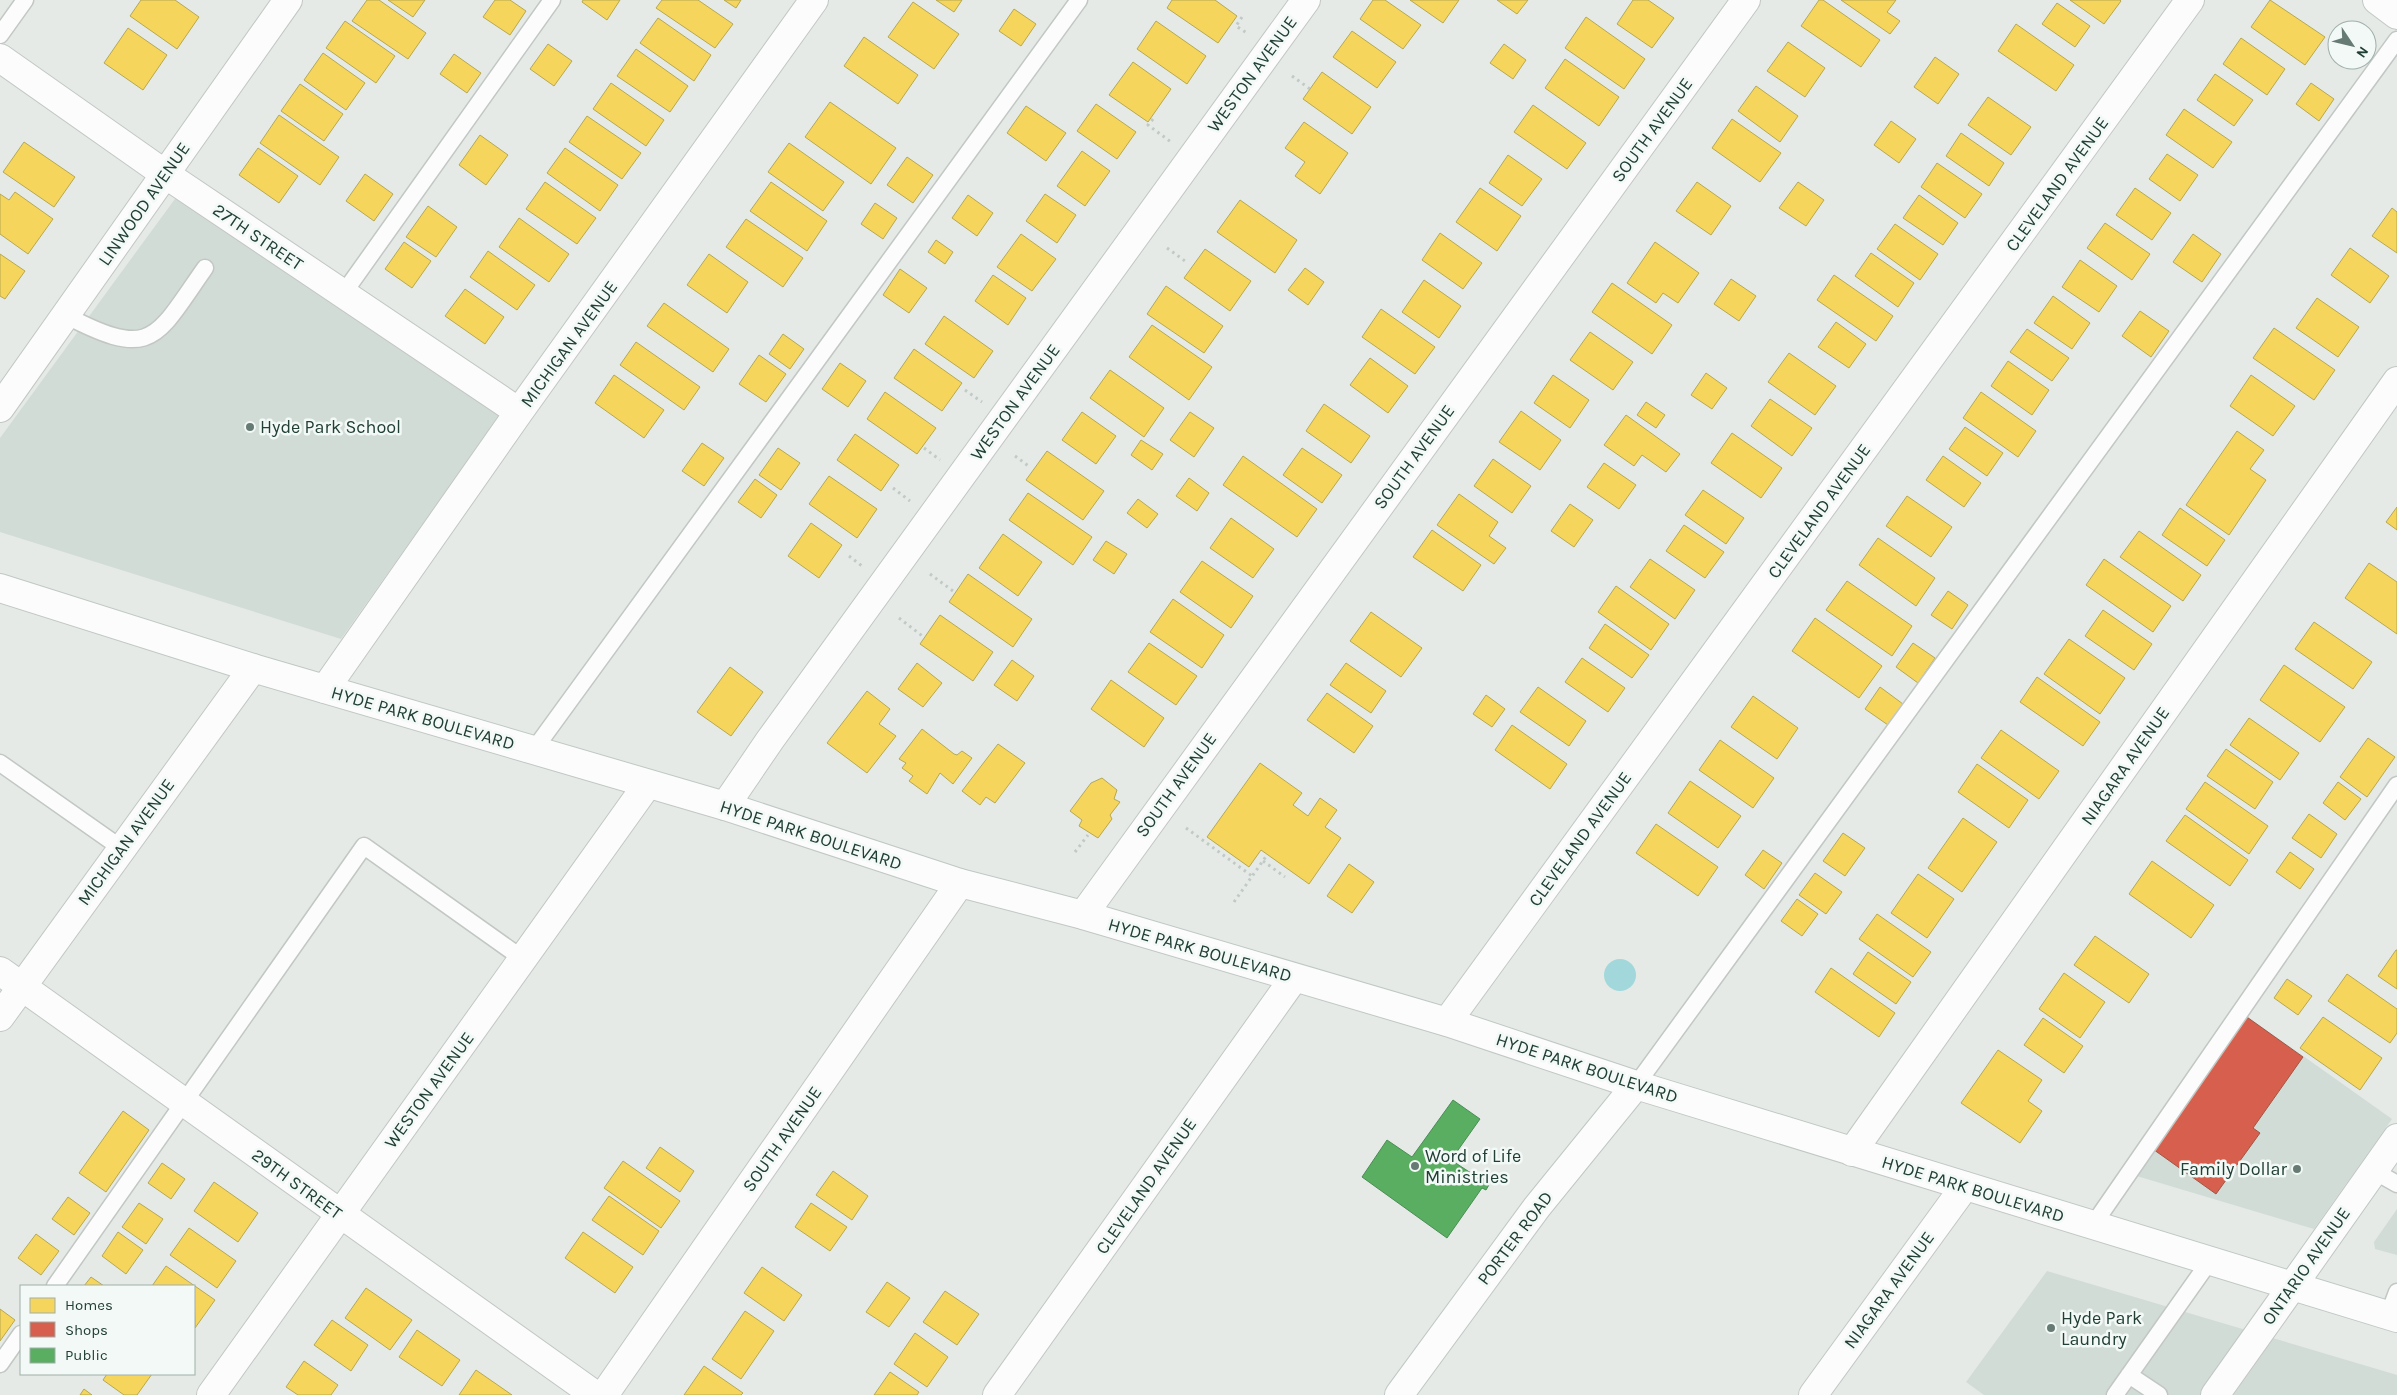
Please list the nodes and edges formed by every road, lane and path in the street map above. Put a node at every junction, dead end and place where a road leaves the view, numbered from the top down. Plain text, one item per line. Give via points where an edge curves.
1 (24, 0) edge
2 (288, 0) edge
3 (552, 0) edge
4 (814, 0) edge
5 (1079, 0) edge
6 (1306, 0) edge
7 (1746, 0) edge
8 (2190, 0) edge
9 (2376, 0) edge
10 (2397, 14) edge
11 (1242, 16) dead end
12 (0, 34) edge
13 (1251, 37) dead end
14 (2397, 40) edge
15 (0, 58) edge
16 (1292, 76) dead end
17 (1310, 89) dead end
18 (1153, 119) dead end
19 (1174, 144) dead end
20 (165, 174) junction
21 (1167, 248) dead end
22 (1185, 262) dead end
23 (205, 268) dead end
24 (342, 294) junction
25 (65, 316) junction
26 (2397, 381) edge
27 (964, 390) dead end
28 (984, 404) dead end
29 (0, 408) edge
30 (520, 412) junction
31 (924, 448) dead end
32 (1015, 456) dead end
33 (942, 462) dead end
34 (1030, 467) dead end
35 (893, 488) dead end
36 (912, 502) dead end
37 (849, 556) dead end
38 (865, 568) dead end
39 (930, 574) dead end
40 (0, 588) edge
41 (953, 591) dead end
42 (899, 618) dead end
43 (925, 638) dead end
44 (253, 668) junction
45 (326, 689) junction
46 (533, 751) junction
47 (0, 762) edge
48 (647, 785) junction
49 (2397, 786) edge
50 (725, 806) junction
51 (1186, 828) dead end
52 (1088, 834) dead end
53 (121, 848) junction
54 (1075, 852) dead end
55 (1267, 855) dead end
56 (1263, 861) junction
57 (1252, 876) junction
58 (1285, 877) dead end
59 (960, 883) junction
60 (1234, 902) dead end
61 (1083, 915) junction
62 (523, 959) junction
63 (1294, 978) junction
64 (11, 979) edge
65 (0, 1017) edge
66 (1447, 1022) junction
67 (1636, 1086) junction
68 (185, 1103) junction
69 (2397, 1138) edge
70 (1852, 1152) junction
71 (2374, 1171) junction
72 (2397, 1184) edge
73 (1965, 1186) junction
74 (340, 1215) junction
75 (2093, 1225) junction
76 (2208, 1262) junction
77 (56, 1285) edge
78 (2291, 1288) junction
79 (2394, 1309) edge
80 (20, 1335) edge
81 (0, 1364) edge
82 (2129, 1375) junction
83 (211, 1395) edge
84 (595, 1395) edge
85 (604, 1395) edge
86 (997, 1395) edge
87 (1399, 1395) edge
88 (1813, 1395) edge
89 (2115, 1395) edge
90 (2159, 1395) edge
91 (2215, 1395) edge

1 - 12 lane
2 - 20 street, LINWOOD AVENUE
3 - 24 lane
4 - 30 street, MICHIGAN AVENUE
5 - 46 lane
6 - 50 street, WESTON AVENUE
7 - 61 street, SOUTH AVENUE
8 - 66 street, CLEVELAND AVENUE
9 - 10 street
11 - 13 path via 1236,26
14 - 67 lane
15 - 20 street, 27TH STREET
16 - 17 path
18 - 19 path via 1148,126
20 - 24 street, 27TH STREET
20 - 25 street, LINWOOD AVENUE
21 - 22 path
23 - 25 lane via 163,327 152,336 133,341 101,334
24 - 30 street, 27TH STREET
25 - 29 street, LINWOOD AVENUE
26 - 70 street, NIAGARA AVENUE
27 - 28 path
30 - 45 street, MICHIGAN AVENUE
31 - 33 path
32 - 34 path
35 - 36 path
37 - 38 path
39 - 41 path
40 - 44 street, HYDE PARK BOULEVARD
42 - 43 path
44 - 45 street, HYDE PARK BOULEVARD
44 - 53 street, MICHIGAN AVENUE
45 - 46 street, HYDE PARK BOULEVARD
46 - 48 street, HYDE PARK BOULEVARD
47 - 53 lane
48 - 50 street, HYDE PARK BOULEVARD
48 - 62 street, WESTON AVENUE
49 - 75 lane
50 - 59 street, HYDE PARK BOULEVARD
51 - 57 path
52 - 54 path
53 - 64 street, MICHIGAN AVENUE
55 - 56 path
56 - 57 path
56 - 58 path
57 - 60 path
59 - 61 street, HYDE PARK BOULEVARD
59 - 85 street, SOUTH AVENUE
61 - 63 street, HYDE PARK BOULEVARD
62 - 68 lane via 364,846
62 - 74 street, WESTON AVENUE
63 - 66 street, HYDE PARK BOULEVARD
63 - 86 street, CLEVELAND AVENUE
64 - 65 street, MICHIGAN AVENUE
64 - 68 street, 29TH STREET
66 - 67 street, HYDE PARK BOULEVARD
67 - 70 street, HYDE PARK BOULEVARD
67 - 87 street, PORTER ROAD via 1537,1207
68 - 74 street, 29TH STREET
68 - 77 lane
69 - 71 street, ONTARIO AVENUE
70 - 73 street, HYDE PARK BOULEVARD
71 - 72 lane
71 - 78 street, ONTARIO AVENUE
73 - 75 street, HYDE PARK BOULEVARD
73 - 88 street, NIAGARA AVENUE
74 - 83 street, WESTON AVENUE
74 - 84 street, 29TH STREET
75 - 76 street, HYDE PARK BOULEVARD
76 - 78 street, HYDE PARK BOULEVARD
76 - 82 lane
78 - 79 street, HYDE PARK BOULEVARD
78 - 91 street, ONTARIO AVENUE
80 - 81 lane
82 - 89 lane
82 - 90 lane

